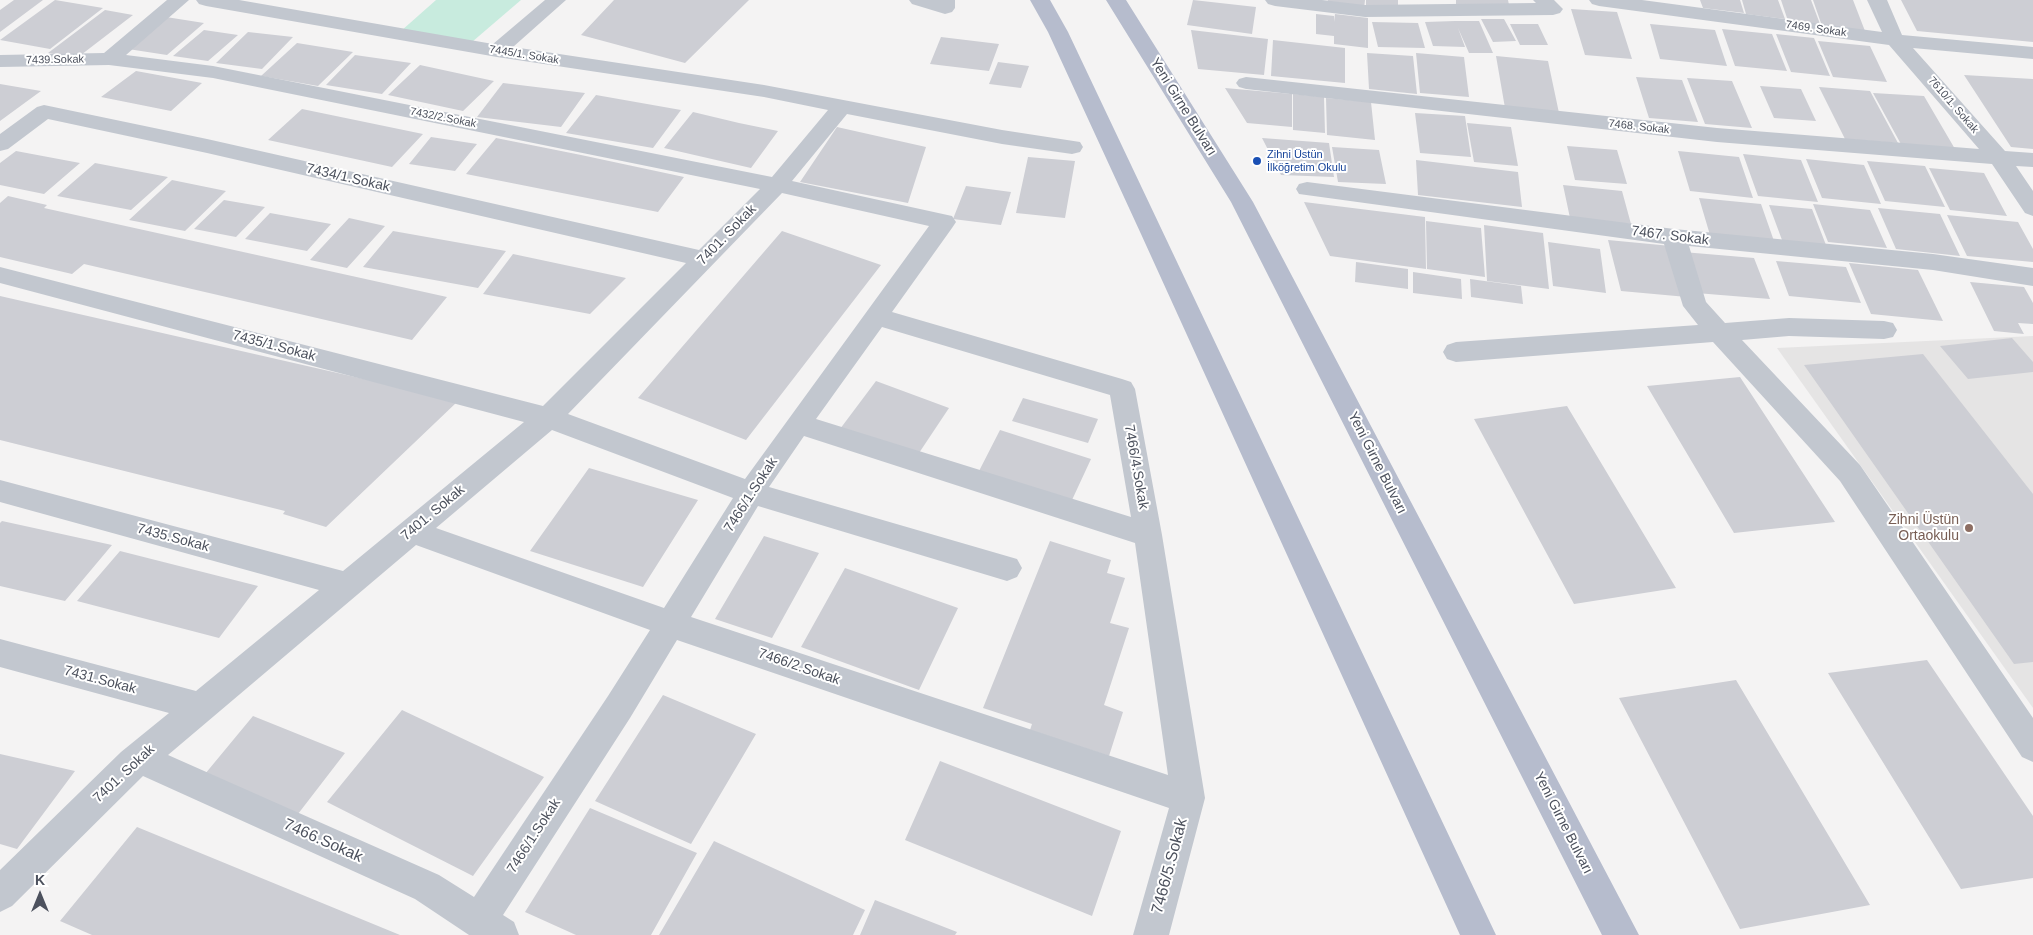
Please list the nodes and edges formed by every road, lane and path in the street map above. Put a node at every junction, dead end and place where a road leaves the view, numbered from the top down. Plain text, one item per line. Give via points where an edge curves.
1 (179, 0) edge
2 (206, 0) edge
3 (556, 0) edge
4 (919, 0) edge
5 (945, 0) edge
6 (1040, 0) edge
7 (1116, 0) edge
8 (1275, 0) edge
9 (1543, 0) edge
10 (1599, 0) edge
11 (1877, 0) edge
12 (1895, 40) junction
13 (496, 51) junction
14 (2033, 53) edge
15 (109, 59) junction
16 (0, 61) edge
17 (1246, 83) dead end
18 (842, 106) junction
19 (0, 144) edge
20 (1072, 147) dead end
21 (2000, 159) junction
22 (2033, 160) edge
23 (777, 185) junction
24 (1307, 189) dead end
25 (2033, 208) edge
26 (1674, 237) junction
27 (704, 259) junction
28 (0, 275) edge
29 (2033, 277) edge
30 (878, 317) junction
31 (1884, 330) dead end
32 (1720, 332) junction
33 (1456, 352) dead end
34 (548, 418) junction
35 (799, 424) junction
36 (0, 491) edge
37 (751, 493) junction
38 (411, 531) junction
39 (1148, 535) junction
40 (1007, 568) dead end
41 (347, 585) junction
42 (671, 624) junction
43 (0, 653) edge
44 (200, 708) junction
45 (2033, 746) edge
46 (139, 758) junction
47 (1188, 798) junction
48 (0, 894) edge
49 (490, 928) edge
50 (1151, 935) edge
51 (1478, 935) edge
52 (1621, 935) edge

1 - 15 street
2 - 13 street, 7445/1. Sokak
3 - 13 street
4 - 5 street via 945,8
6 - 51 main road via 1150,226
7 - 52 main road, Yeni Girne Bulvarı via 1242,202
8 - 9 street via 1365,11 1553,9
10 - 12 street, 7469. Sokak
11 - 12 street, 7610/1. Sokak
12 - 14 street, 7469. Sokak
12 - 21 street, 7610/1. Sokak
13 - 18 street, 7445/1. Sokak
15 - 16 street, 7439.Sokak
15 - 23 street, 7432/2.Sokak via 213,72
17 - 21 street, 7468. Sokak via 1717,136
18 - 20 street, 7445/1. Sokak
18 - 23 street, 7401. Sokak
19 - 27 street, 7434/1.Sokak via 44,112
21 - 22 street, 7468. Sokak
21 - 25 street, 7610/1. Sokak
23 - 27 street, 7401. Sokak
23 - 30 street, 7466/1.Sokak via 944,222
24 - 26 street, 7467. Sokak
26 - 29 street, 7467. Sokak via 1933,262
26 - 32 street via 1695,306
27 - 34 street, 7401. Sokak
28 - 34 street, 7435/1.Sokak
30 - 35 street, 7466/1.Sokak
30 - 39 street, 7466/4.Sokak via 1122,389
31 - 32 street via 1789,327
32 - 33 street
32 - 45 street via 1850,473
34 - 37 street, 7435/1.Sokak
34 - 38 street, 7401. Sokak
35 - 37 street, 7466/1.Sokak
35 - 39 street
36 - 41 street, 7435.Sokak
37 - 40 street, 7435/1.Sokak
37 - 42 street, 7466/1.Sokak
38 - 41 street, 7401. Sokak
38 - 42 street, 7466/2.Sokak
39 - 47 street, 7466/4.Sokak
41 - 44 street, 7401. Sokak
42 - 47 street, 7466/2.Sokak
42 - 49 street, 7466/1.Sokak
43 - 44 street, 7431.Sokak
44 - 46 street, 7401. Sokak
46 - 48 street, 7401. Sokak
46 - 49 street, 7466.Sokak via 427,887
47 - 50 street, 7466/5.Sokak

